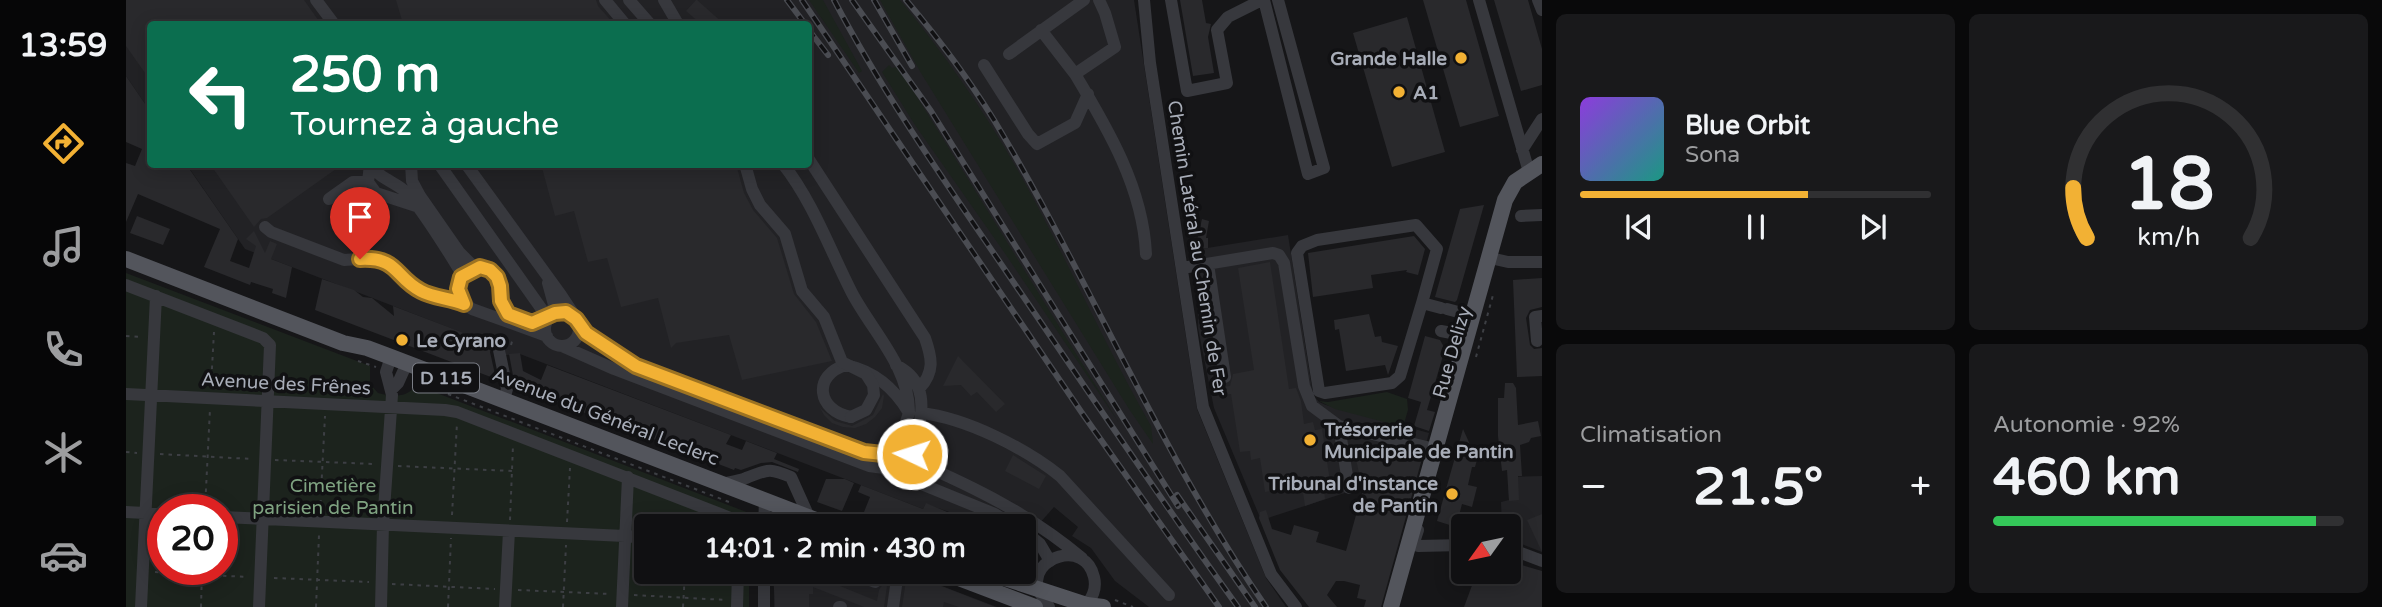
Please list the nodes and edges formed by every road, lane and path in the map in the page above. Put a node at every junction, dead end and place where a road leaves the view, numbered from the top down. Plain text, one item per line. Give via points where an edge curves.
1 (316, 0) edge
2 (605, 0) edge
3 (629, 0) edge
4 (664, 0) edge
5 (1084, 0) edge
6 (1099, 0) edge
7 (1144, 0) edge
8 (1171, 0) edge
9 (1263, 0) edge
10 (1278, 0) edge
11 (1479, 0) edge
12 (1538, 0) edge
13 (1542, 10) edge
14 (332, 21) edge
15 (622, 21) edge
16 (647, 21) edge
17 (676, 21) edge
18 (1041, 30) junction
19 (1009, 54) dead end
20 (985, 65) dead end
21 (1076, 74) junction
22 (1088, 94) junction
23 (1542, 119) edge
24 (1522, 150) junction
25 (812, 164) edge
26 (370, 168) edge
27 (373, 168) edge
28 (411, 168) edge
29 (442, 168) edge
30 (469, 168) edge
31 (746, 168) edge
32 (786, 168) edge
33 (1536, 168) edge
34 (368, 182) junction
35 (328, 199) dead end
36 (416, 205) junction
37 (1542, 215) edge
38 (1521, 216) dead end
39 (265, 227) dead end
40 (1146, 254) dead end
41 (126, 259) edge
42 (1494, 259) junction
43 (1542, 261) edge
44 (1208, 264) junction
45 (480, 267) junction
46 (1182, 268) junction
47 (544, 274) junction
48 (461, 277) junction
49 (126, 285) edge
50 (1496, 286) dead end
51 (156, 296) junction
52 (501, 301) junction
53 (1422, 303) junction
54 (464, 304) junction
55 (481, 311) junction
56 (1473, 316) junction
57 (1542, 316) edge
58 (550, 317) junction
59 (214, 319) junction
60 (576, 319) junction
61 (1416, 324) junction
62 (126, 336) edge
63 (547, 336) junction
64 (1467, 336) junction
65 (514, 337) dead end
66 (153, 338) junction
67 (1537, 341) dead end
68 (562, 346) junction
69 (505, 347) joint
70 (355, 359) dead end
71 (407, 363) junction
72 (1474, 363) dead end
73 (389, 364) junction
74 (896, 365) junction
75 (862, 372) edge
76 (862, 372) edge
77 (862, 372) edge
78 (862, 372) edge
79 (1225, 377) dead end
80 (392, 389) junction
81 (919, 389) junction
82 (439, 391) dead end
83 (126, 394) edge
84 (150, 395) junction
85 (211, 398) junction
86 (267, 400) junction
87 (504, 400) junction
88 (326, 404) junction
89 (391, 408) junction
90 (451, 411) junction
91 (915, 413) junction
92 (1339, 426) junction
93 (514, 434) junction
94 (893, 445) junction
95 (1435, 449) junction
96 (126, 452) edge
97 (148, 453) junction
98 (883, 454) junction
99 (912, 455) junction
100 (208, 456) junction
101 (265, 459) junction
102 (323, 462) junction
103 (387, 465) junction
104 (454, 468) junction
105 (884, 468) junction
106 (512, 471) junction
107 (904, 475) junction
108 (628, 477) junction
109 (722, 484) junction
110 (1349, 488) dead end
111 (206, 494) edge
112 (1423, 496) junction
113 (765, 500) junction
114 (732, 503) dead end
115 (126, 512) edge
116 (146, 513) junction
117 (720, 514) edge
118 (764, 514) edge
119 (801, 514) edge
120 (808, 514) edge
121 (996, 514) edge
122 (238, 518) edge
123 (263, 519) junction
124 (320, 521) junction
125 (383, 524) junction
126 (452, 528) junction
127 (509, 531) junction
128 (625, 536) junction
129 (634, 536) edge
130 (1036, 540) edge
131 (1451, 545) edge
132 (1418, 546) junction
133 (1521, 553) edge
134 (1082, 558) junction
135 (1050, 561) junction
136 (1542, 561) edge
137 (143, 572) junction
138 (147, 572) edge
139 (238, 576) edge
140 (260, 577) junction
141 (317, 580) junction
142 (382, 583) junction
143 (684, 584) edge
144 (738, 584) edge
145 (764, 584) edge
146 (896, 584) edge
147 (979, 584) edge
148 (1009, 584) edge
149 (202, 585) edge
150 (449, 586) junction
151 (506, 589) junction
152 (1170, 595) dead end
153 (683, 597) junction
154 (623, 601) edge
155 (1033, 602) edge
156 (737, 604) edge
157 (1096, 604) edge
158 (141, 607) edge
159 (201, 607) edge
160 (259, 607) edge
161 (316, 607) edge
162 (382, 607) edge
163 (448, 607) edge
164 (505, 607) edge
165 (683, 607) edge
166 (764, 607) edge
167 (893, 607) edge
168 (1060, 607) edge
169 (1133, 607) edge
170 (1296, 607) edge
171 (1391, 607) edge
172 (1401, 607) edge

1 - 14 street
2 - 15 street
3 - 16 street
4 - 17 street
5 - 18 street
6 - 21 street via 1115,47
7 - 46 street, Chemin Latéral au Chemin de Fer
8 - 9 street via 1187,91 1227,83 1217,30 1228,17
9 - 10 street via 1308,174 1324,168
11 - 24 street
12 - 13 street
18 - 19 street
18 - 21 street
20 - 22 street via 1037,144 1075,123
21 - 22 street
22 - 40 street via 1135,189
23 - 24 street
24 - 33 street
25 - 81 street via 925,338 932,365
26 - 34 street
27 - 36 street via 407,192
28 - 45 street via 419,196 459,252
29 - 58 street
30 - 47 street
31 - 75 street, bridge via 760,205 785,234 802,291 824,317 842,362
32 - 74 street
33 - 42 main road, Rue Delizy via 1510,188
34 - 35 street via 353,182
34 - 36 street via 376,194
36 - 48 street
37 - 38 street
39 - 54 street via 344,260 384,261 419,290
41 - 73 main road, Avenue du Général Leclerc / D 115 via 343,343 367,348
42 - 43 street
42 - 56 main road, Rue Delizy
42 - 132 main road, Rue Delizy
44 - 46 street
44 - 79 street
44 - 92 street via 1279,255 1304,386 1312,406
45 - 48 street
45 - 52 street via 497,277
46 - 170 street, Chemin Latéral au Chemin de Fer via 1203,407 1271,574
47 - 58 street via 553,296
47 - 60 street
48 - 54 street via 458,289
49 - 51 street
50 - 72 path
51 - 59 street
51 - 66 street
52 - 55 street
52 - 58 street via 508,314 528,323
53 - 56 street
53 - 61 street
53 - 61 street via 1437,249 1416,225 1307,242 1297,253 1319,391 1392,383 1400,376
54 - 55 street
55 - 63 street
56 - 64 main road, Rue Delizy
57 - 67 street via 1535,317
58 - 60 street via 561,312
58 - 63 street
59 - 85 path
59 - 86 street via 262,338 271,348
60 - 68 street via 579,334
60 - 98 street via 586,333 636,366 864,452
61 - 64 street
62 - 66 path
63 - 68 street
64 - 95 main road, Rue Delizy
65 - 69 path
66 - 84 street
68 - 105 street
69 - 87 street
70 - 73 path
71 - 73 main road, Avenue du Général Leclerc / D 115
71 - 80 street
71 - 87 main road, Avenue du Général Leclerc / D 115
73 - 80 street via 387,378
74 - 81 street via 911,375
74 - 91 street
76 - 77 street, bridge via 874,395 866,410 851,417 828,407 824,385 832,372 846,365
78 - 91 street, bridge via 897,393
80 - 89 street
81 - 91 street
82 - 114 path
83 - 84 street, Avenue des Frênes
84 - 85 street, Avenue des Frênes
84 - 97 street
85 - 86 street, Avenue des Frênes
85 - 100 path
86 - 88 street, Avenue des Frênes
86 - 101 street
87 - 109 main road, Avenue du Général Leclerc / D 115
88 - 89 street, Avenue des Frênes
88 - 102 path
89 - 90 street, Avenue des Frênes
89 - 103 street
90 - 93 street, Avenue des Frênes
90 - 104 path
91 - 94 street
91 - 99 street via 919,427
91 - 152 street via 937,415 987,434 1043,462
92 - 95 street
92 - 110 street
93 - 106 path
93 - 108 street, Avenue des Frênes
94 - 98 street
94 - 99 street via 903,445
95 - 112 main road, Rue Delizy
96 - 97 path
97 - 100 path
97 - 116 street
98 - 105 street
99 - 107 street via 911,469
99 - 134 street via 1004,503
100 - 101 path
100 - 111 path
101 - 102 path
101 - 123 street
102 - 103 path
102 - 124 path
103 - 104 path
103 - 125 street
104 - 106 path
104 - 126 path
105 - 107 street via 891,475
106 - 127 path
107 - 121 street
108 - 117 street, Avenue des Frênes
108 - 128 street
109 - 113 main road, Avenue du Général Leclerc / D 115
109 - 120 street via 775,470 791,477
112 - 132 street, Rue Delizy via 1426,502 1415,542
112 - 171 main road, Rue Delizy
113 - 118 street
113 - 119 main road, Avenue du Général Leclerc / D 115
115 - 116 street
116 - 137 street
122 - 123 street
123 - 124 street
123 - 140 street
124 - 125 street
124 - 141 path
125 - 126 street
125 - 142 street
126 - 127 street
126 - 150 path
127 - 128 street
127 - 151 street
128 - 129 street
128 - 154 street
130 - 135 street
131 - 132 street
132 - 172 main road, Rue Delizy
133 - 136 street
134 - 135 street via 1064,554
134 - 157 street via 1091,568
135 - 155 street via 1040,572
137 - 138 path
137 - 158 street
139 - 140 path
140 - 141 path
140 - 160 street
141 - 142 path
141 - 161 path
142 - 150 path
142 - 162 street
143 - 153 path
144 - 156 street
145 - 166 street
146 - 167 street
147 - 155 main road
148 - 155 main road
149 - 159 path
150 - 151 path
150 - 163 path
151 - 154 path
151 - 164 street
153 - 154 path
153 - 156 path
153 - 165 path
155 - 157 main road
155 - 168 street
157 - 169 path

